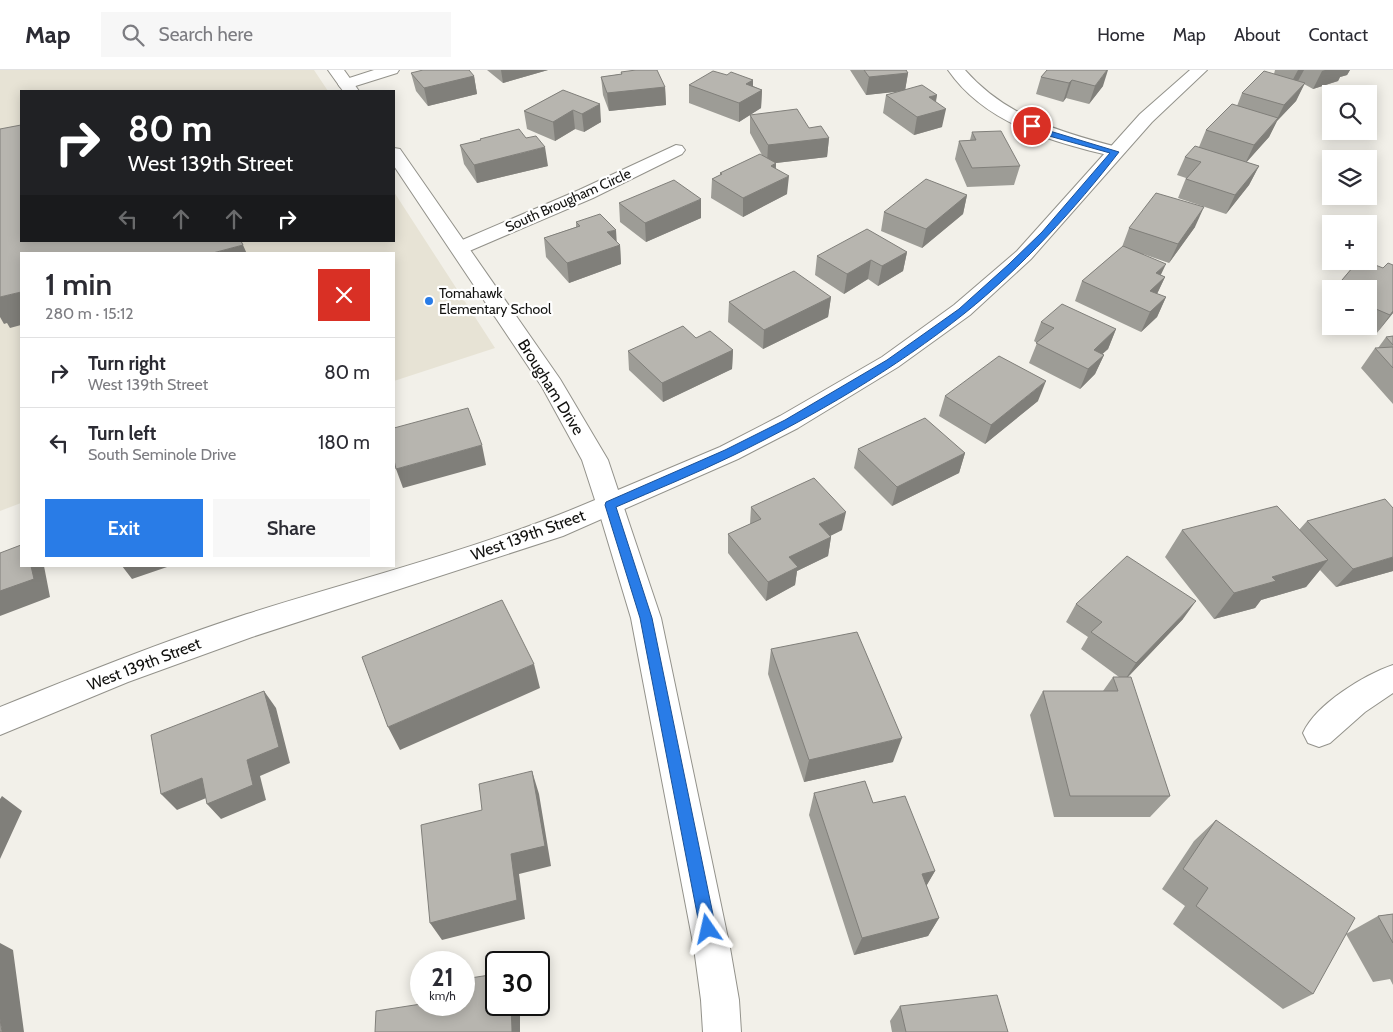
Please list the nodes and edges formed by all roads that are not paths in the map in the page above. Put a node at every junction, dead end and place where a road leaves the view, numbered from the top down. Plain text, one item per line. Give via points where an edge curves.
1 (336, 70) edge
2 (391, 70) edge
3 (956, 70) edge
4 (1199, 70) edge
5 (349, 88) edge
6 (676, 150) dead end
7 (1115, 152) junction
8 (395, 154) edge
9 (460, 248) junction
10 (610, 505) junction
11 (1393, 678) edge
12 (0, 721) edge
13 (1319, 733) dead end
14 (722, 1032) edge

1 - 5 street
2 - 5 street
3 - 7 street via 966,83 1020,120 1045,132
4 - 7 street, West 139th Street via 1146,118
6 - 9 street, South Brougham Circle via 586,194
7 - 10 street, West 139th Street via 1024,255 962,310 890,362 789,422 729,453
8 - 9 street, Brougham Drive
9 - 10 street, Brougham Drive via 552,385 595,460
10 - 12 street, West 139th Street via 553,529 247,626 117,673
10 - 14 street, Brougham Drive via 646,618 712,948
11 - 13 street via 1342,710

